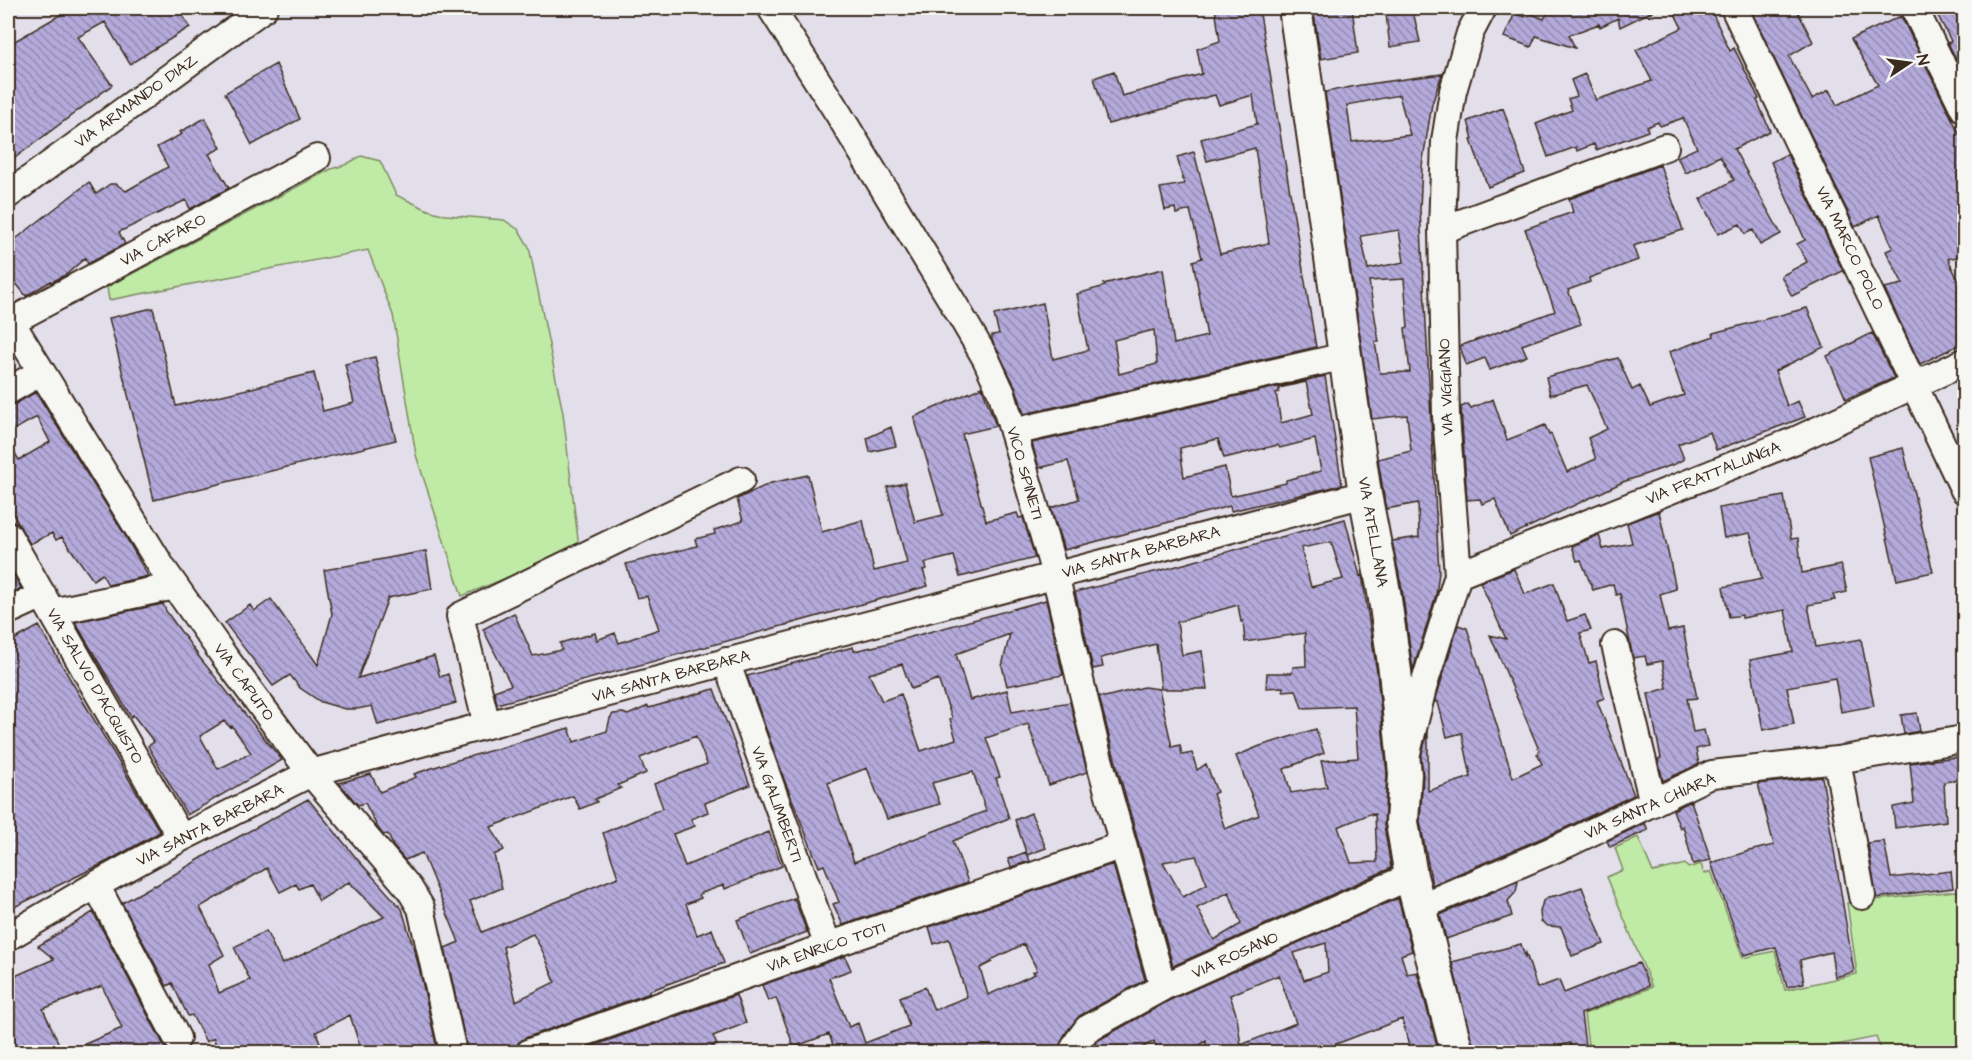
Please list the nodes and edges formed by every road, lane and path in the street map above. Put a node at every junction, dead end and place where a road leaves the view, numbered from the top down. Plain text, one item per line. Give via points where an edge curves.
1 (264, 8) edge
2 (771, 8) edge
3 (1294, 8) edge
4 (1483, 8) edge
5 (1734, 8) edge
6 (1914, 8) edge
7 (229, 19) edge
8 (1965, 109) edge
9 (1665, 147) dead end
10 (316, 158) dead end
11 (8, 195) edge
12 (1442, 230) junction
13 (9, 319) edge
14 (1345, 356) junction
15 (1965, 362) edge
16 (41, 372) junction
17 (1915, 385) junction
18 (8, 391) edge
19 (1013, 432) junction
20 (741, 480) dead end
21 (1965, 490) edge
22 (1365, 494) junction
23 (8, 535) edge
24 (1055, 574) junction
25 (1458, 575) junction
26 (175, 586) junction
27 (48, 604) junction
28 (8, 611) edge
29 (1615, 645) dead end
30 (726, 661) junction
31 (487, 724) junction
32 (1965, 739) edge
33 (1837, 760) junction
34 (1404, 765) junction
35 (311, 773) junction
36 (1653, 803) junction
37 (181, 838) junction
38 (1122, 845) junction
39 (1411, 876) junction
40 (96, 885) junction
41 (1862, 896) dead end
42 (1420, 907) junction
43 (8, 938) edge
44 (828, 946) junction
45 (1163, 987) junction
46 (177, 1038) dead end
47 (453, 1053) edge
48 (530, 1053) edge
49 (1072, 1053) edge
50 (1457, 1053) edge

1 - 7 street, VIA ARMANDO DIAZ
2 - 19 street, VICO SPINETI via 986,359
3 - 14 main road, VIA ATELLANA
4 - 12 street, VIA VIGGIANO via 1470,33 1453,91 1445,141
5 - 17 street, VIA MARCO POLO
6 - 8 street
7 - 11 street, VIA ARMANDO DIAZ
9 - 12 street
10 - 13 street, VIA CAFARO
12 - 25 street, VIA VIGGIANO via 1446,416
13 - 16 street, VIA CAPUTO
14 - 19 street
14 - 22 main road, VIA ATELLANA
15 - 17 street, VIA FRATTALUNGA
16 - 18 street
16 - 26 street, VIA CAPUTO
17 - 21 street, VIA MARCO POLO
17 - 25 street, VIA FRATTALUNGA via 1796,440
19 - 24 street, VICO SPINETI
20 - 31 street via 460,616
22 - 24 street, VIA SANTA BARBARA
22 - 34 main road, VIA ATELLANA via 1384,592
23 - 27 street, VIA SALVO D'ACQUISTO
24 - 30 street, VIA SANTA BARBARA
24 - 38 street, VICO SPINETI
25 - 34 street, VIA VIGGIANO
26 - 27 street
26 - 35 street, VIA CAPUTO
27 - 28 street
27 - 37 street, VIA SALVO D'ACQUISTO
29 - 36 street
30 - 31 street, VIA SANTA BARBARA
30 - 44 street, VIA GALIMBERTI
31 - 35 street, VIA SANTA BARBARA
32 - 33 street, VIA SANTA CHIARA
33 - 36 street, VIA SANTA CHIARA via 1712,774
33 - 41 street
34 - 39 main road, VIA ATELLANA via 1402,822
35 - 37 street, VIA SANTA BARBARA
35 - 47 street, VIA CAPUTO via 409,888 421,908
36 - 42 street, VIA SANTA CHIARA
37 - 40 street, VIA SANTA BARBARA
38 - 44 street, VIA ENRICO TOTI
38 - 45 street, VICO SPINETI
39 - 42 main road, VIA ATELLANA
39 - 45 street, VIA ROSANO
40 - 43 street, VIA SANTA BARBARA
40 - 46 street
42 - 50 main road, VIA ATELLANA
44 - 48 street, VIA ENRICO TOTI
45 - 49 street, VIA ROSANO via 1087,1029

